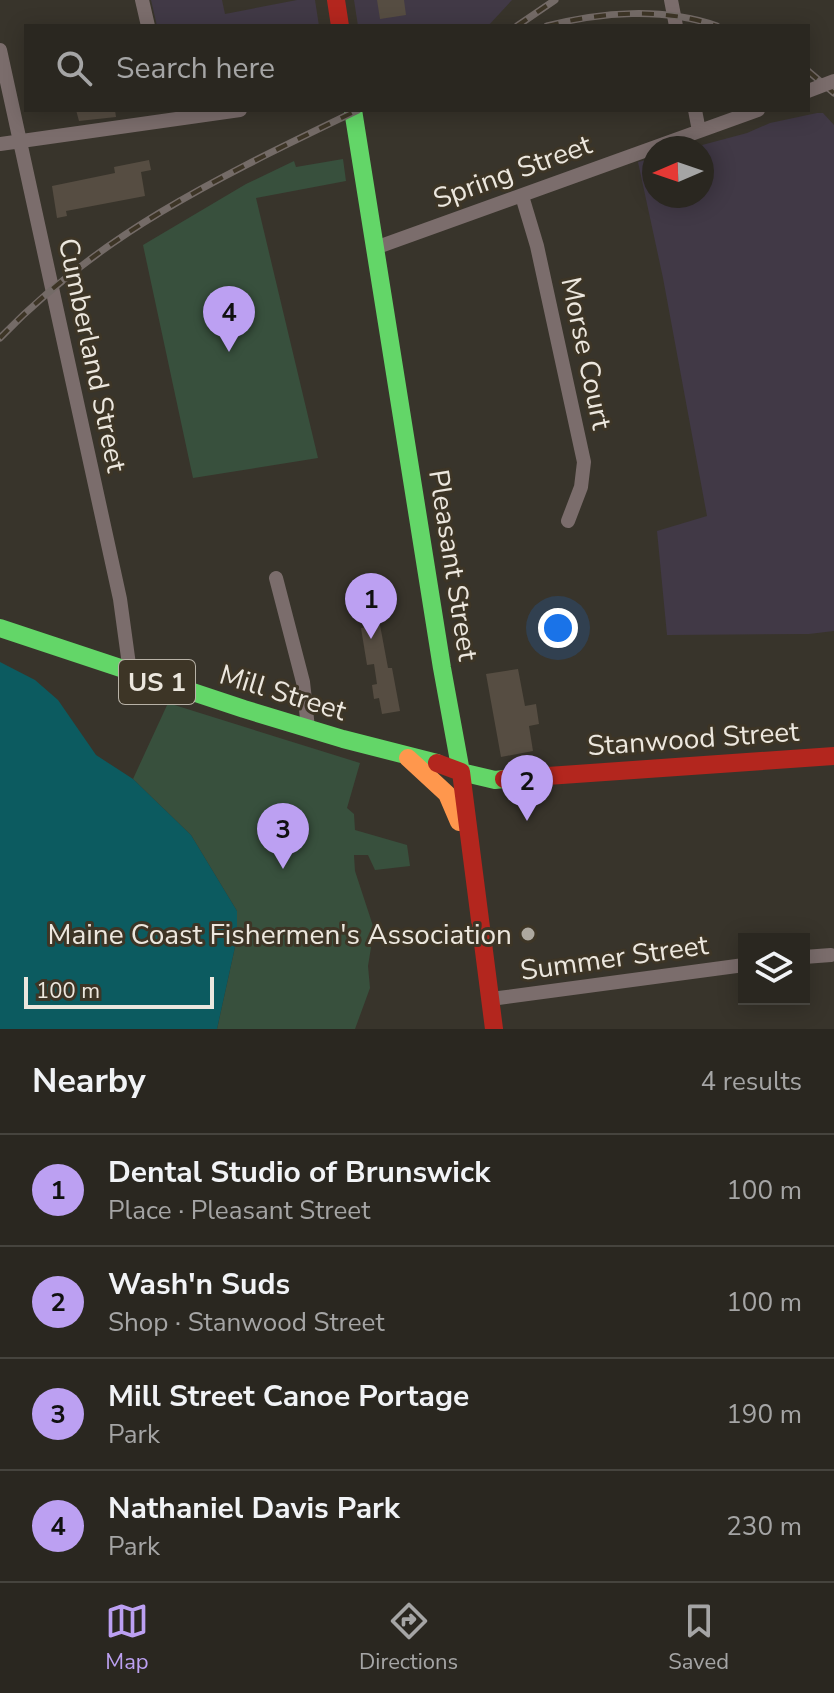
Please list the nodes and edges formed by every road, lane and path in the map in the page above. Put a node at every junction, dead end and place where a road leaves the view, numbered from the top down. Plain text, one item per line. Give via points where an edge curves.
1 (142, 0) edge
2 (336, 0) edge
3 (671, 0) edge
4 (148, 24) edge
5 (340, 24) edge
6 (676, 24) edge
7 (0, 50) edge
8 (834, 81) edge
9 (810, 90) edge
10 (215, 112) edge
11 (353, 112) edge
12 (695, 112) edge
13 (752, 112) edge
14 (166, 116) edge
15 (699, 131) junction
16 (20, 142) junction
17 (0, 144) edge
18 (522, 196) junction
19 (375, 248) junction
20 (568, 521) dead end
21 (276, 578) dead end
22 (0, 628) edge
23 (130, 672) junction
24 (308, 728) junction
25 (403, 754) junction
26 (834, 756) edge
27 (461, 772) junction
28 (473, 857) junction
29 (831, 955) dead end
30 (810, 957) edge
31 (738, 966) edge
32 (491, 999) junction
33 (494, 1029) edge

1 - 4 street
2 - 5 main road
3 - 6 street
7 - 16 street, Cumberland Street
8 - 9 street, bridge
10 - 14 street
11 - 19 main road, Pleasant Street
12 - 15 street
13 - 15 street, Spring Street
14 - 16 street
15 - 18 street, Spring Street
16 - 17 street
16 - 23 street, Cumberland Street via 120,599
18 - 19 street, Spring Street
18 - 20 street, Morse Court via 584,462
19 - 27 main road, Pleasant Street
21 - 24 street via 303,682
22 - 23 main road, Mill Street / US 1
23 - 24 main road, Mill Street / US 1
24 - 25 main road, Mill Street / US 1
25 - 27 main road, Mill Street
25 - 28 main road, US 1 via 447,794
26 - 27 main road, Stanwood Street via 495,780
27 - 28 main road, Pleasant Street
28 - 32 main road, Pleasant Street / US 1
29 - 30 street
31 - 32 street, Summer Street
32 - 33 main road, Pleasant Street / US 1

